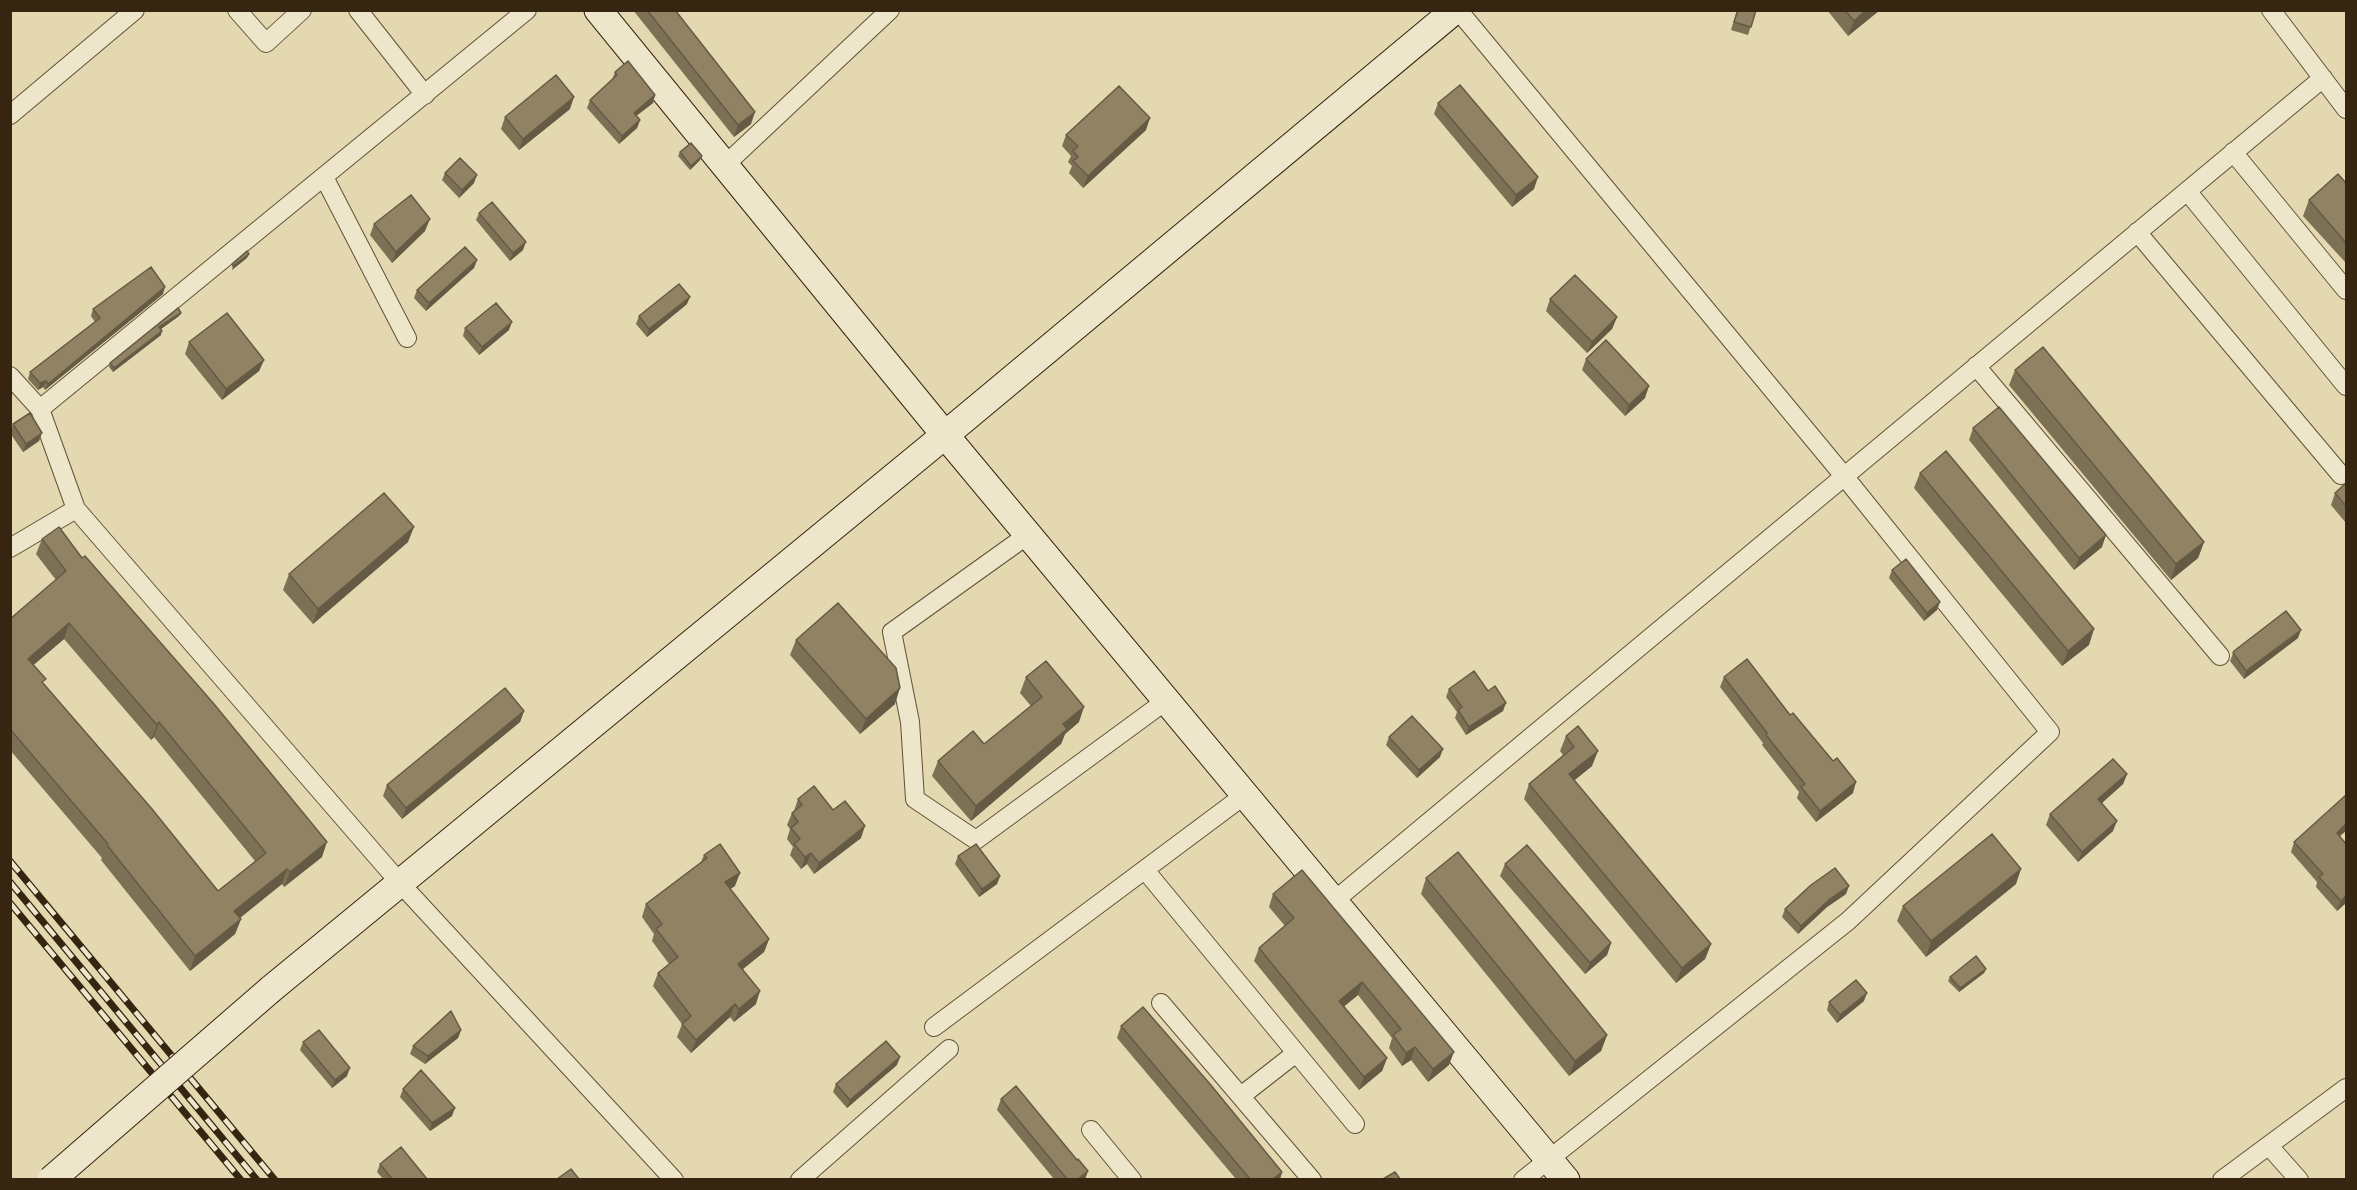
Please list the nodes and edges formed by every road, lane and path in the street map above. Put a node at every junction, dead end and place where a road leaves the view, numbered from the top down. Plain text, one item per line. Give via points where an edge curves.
1 (135, 10) edge
2 (237, 10) edge
3 (302, 10) edge
4 (358, 10) edge
5 (527, 10) edge
6 (598, 10) edge
7 (890, 10) edge
8 (1457, 10) edge
9 (2271, 10) edge
10 (2323, 78) junction
11 (424, 94) junction
12 (2346, 109) edge
13 (10, 115) edge
14 (2233, 152) junction
15 (725, 165) junction
16 (324, 177) junction
17 (2187, 191) junction
18 (2137, 232) junction
19 (2346, 290) edge
20 (407, 338) dead end
21 (1976, 366) junction
22 (10, 376) edge
23 (2346, 386) edge
24 (40, 409) junction
25 (945, 435) junction
26 (2341, 475) dead end
27 (1844, 476) junction
28 (76, 509) junction
29 (1029, 534) junction
30 (10, 548) edge
31 (2220, 656) dead end
32 (1167, 700) junction
33 (1246, 795) junction
34 (1145, 870) junction
35 (400, 883) junction
36 (1334, 901) junction
37 (1161, 1003) dead end
38 (934, 1027) dead end
39 (949, 1049) dead end
40 (1296, 1053) junction
41 (2346, 1088) edge
42 (1241, 1096) junction
43 (1355, 1124) dead end
44 (1090, 1130) dead end
45 (2269, 1146) junction
46 (1558, 1169) edge
47 (51, 1179) edge
48 (674, 1179) edge
49 (800, 1179) edge
50 (1132, 1179) edge
51 (1312, 1179) edge
52 (1523, 1179) edge
53 (2222, 1179) edge
54 (2299, 1179) edge

1 - 13 street
2 - 3 street via 266,43
4 - 11 street
5 - 11 street
6 - 15 street
7 - 15 street
8 - 25 street
8 - 27 street
9 - 10 street
10 - 12 street
10 - 14 street
11 - 16 street
14 - 17 street
14 - 19 street
15 - 25 street
16 - 20 street
16 - 24 street
17 - 18 street
17 - 23 street
18 - 21 street
18 - 26 street
21 - 27 street
21 - 31 street
22 - 24 street
24 - 28 street
25 - 29 street
25 - 35 street
27 - 36 street
27 - 46 street via 2050,732 1848,921
28 - 30 street
28 - 35 street
29 - 32 street
29 - 32 street via 892,632 910,722 915,798 976,840
32 - 33 street
33 - 34 street
33 - 36 street
34 - 38 street
34 - 40 street
35 - 47 street, bridge
35 - 48 street
36 - 46 street
37 - 42 street
39 - 49 street
40 - 42 street
40 - 43 street
41 - 45 street
42 - 51 street
44 - 50 street
45 - 53 street
45 - 54 street
46 - 52 street

